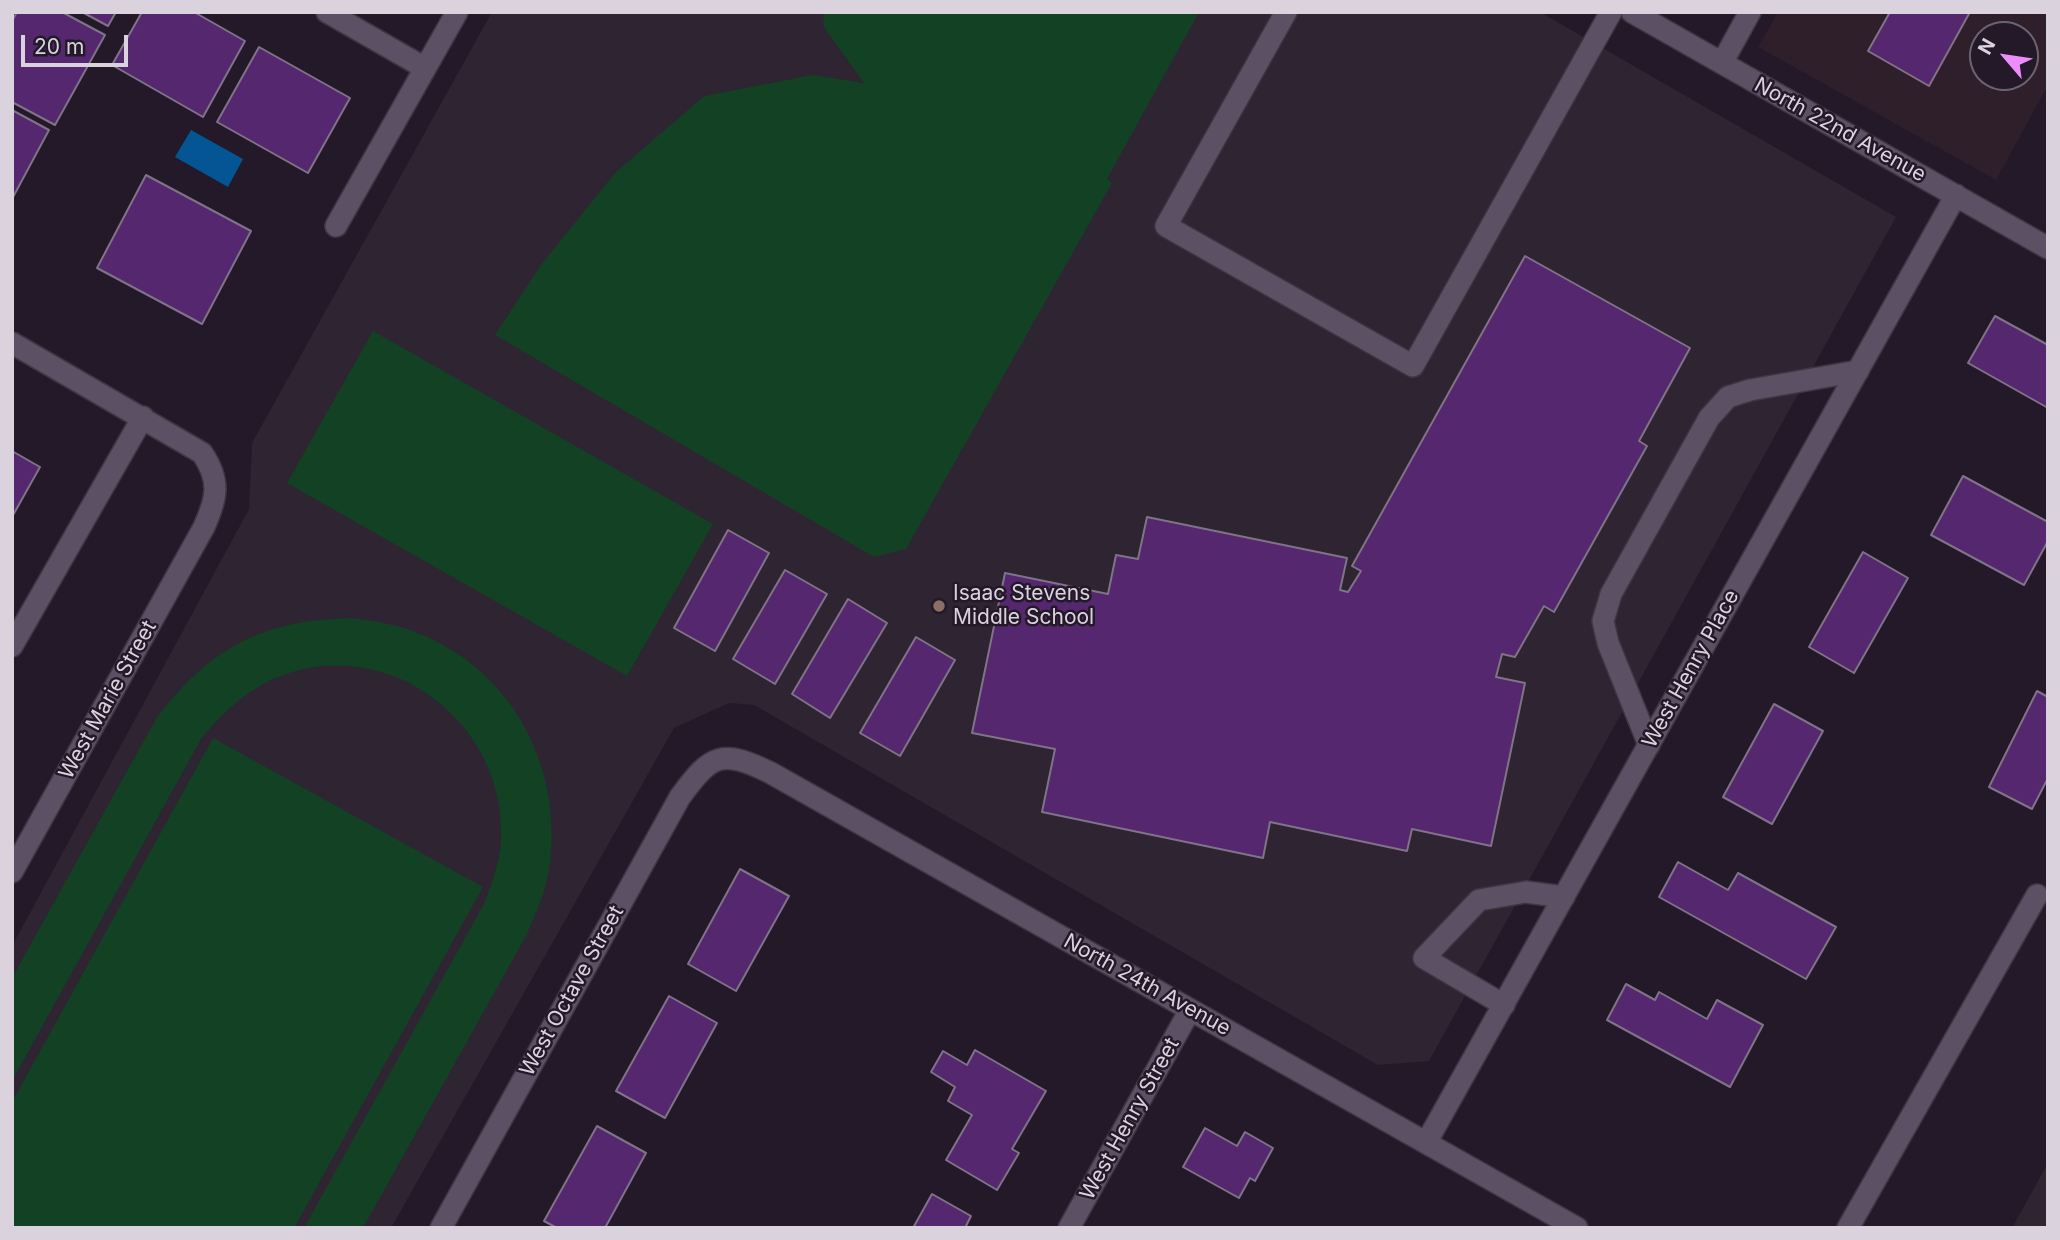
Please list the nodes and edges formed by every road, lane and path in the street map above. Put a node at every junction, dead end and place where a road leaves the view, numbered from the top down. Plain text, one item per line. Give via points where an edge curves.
1 (327, 12) edge
2 (457, 12) edge
3 (1286, 12) edge
4 (1611, 12) edge
5 (1632, 12) edge
6 (1750, 12) edge
7 (1722, 63) junction
8 (425, 68) junction
9 (1956, 195) junction
10 (336, 226) dead end
11 (2048, 248) edge
12 (12, 343) edge
13 (1858, 371) junction
14 (143, 417) junction
15 (12, 646) edge
16 (1648, 745) junction
17 (712, 762) joint
18 (12, 872) edge
19 (2037, 895) dead end
20 (1564, 897) junction
21 (1504, 1005) junction
22 (1190, 1010) junction
23 (1426, 1143) junction
24 (441, 1228) edge
25 (1069, 1228) edge
26 (1577, 1228) edge
27 (1848, 1228) edge

1 - 8 street
2 - 8 street
3 - 4 street via 1166,226 1413,366
5 - 7 street, North 22nd Avenue
6 - 7 street
7 - 9 street, North 22nd Avenue
8 - 10 street
9 - 11 street, North 22nd Avenue
9 - 13 street, West Henry Place
12 - 14 street
13 - 16 street, West Henry Place
13 - 16 street via 1750,390 1728,397 1709,418 1611,594 1603,621
14 - 15 street
14 - 18 street, West Marie Street via 202,453 216,483 211,511
16 - 20 street, West Henry Place
17 - 22 street, North 24th Avenue via 730,757 771,773
17 - 24 street, West Octave Street via 680,797
19 - 27 street
20 - 21 street, West Henry Place
20 - 21 street via 1526,892 1479,900 1424,958
21 - 23 street, West Henry Place
22 - 23 street, North 24th Avenue
22 - 25 street, West Henry Street
23 - 26 street, North 24th Avenue

